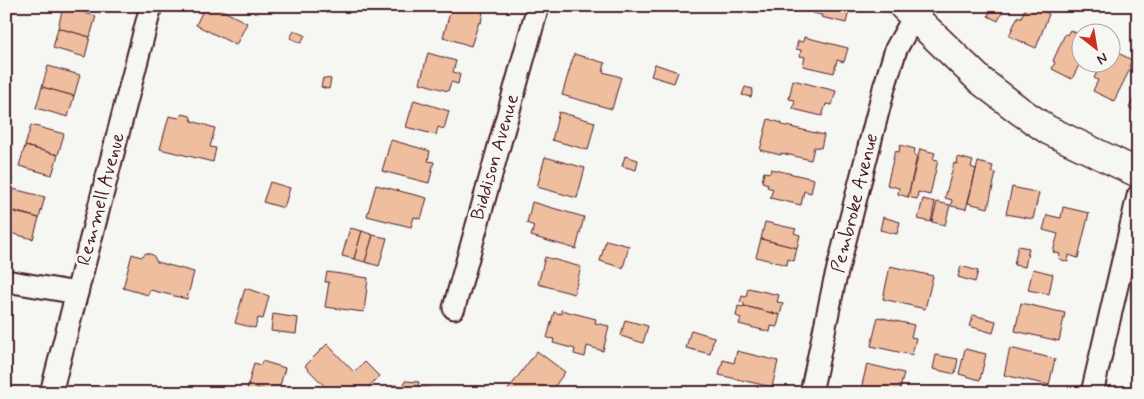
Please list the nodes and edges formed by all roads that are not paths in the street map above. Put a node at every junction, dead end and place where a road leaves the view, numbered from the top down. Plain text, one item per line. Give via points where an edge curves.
1 (152, 6) edge
2 (538, 6) edge
3 (908, 12) edge
4 (1138, 173) edge
5 (1138, 196) edge
6 (6, 281) edge
7 (77, 293) junction
8 (454, 308) dead end
9 (51, 393) edge
10 (810, 393) edge
11 (1092, 393) edge

1 - 7 street, Remmell Avenue
2 - 8 street, Biddison Avenue
3 - 4 street via 981,81 1041,126
3 - 10 street, Pembroke Avenue via 884,88
5 - 11 street
6 - 7 street
7 - 9 street, Remmell Avenue

